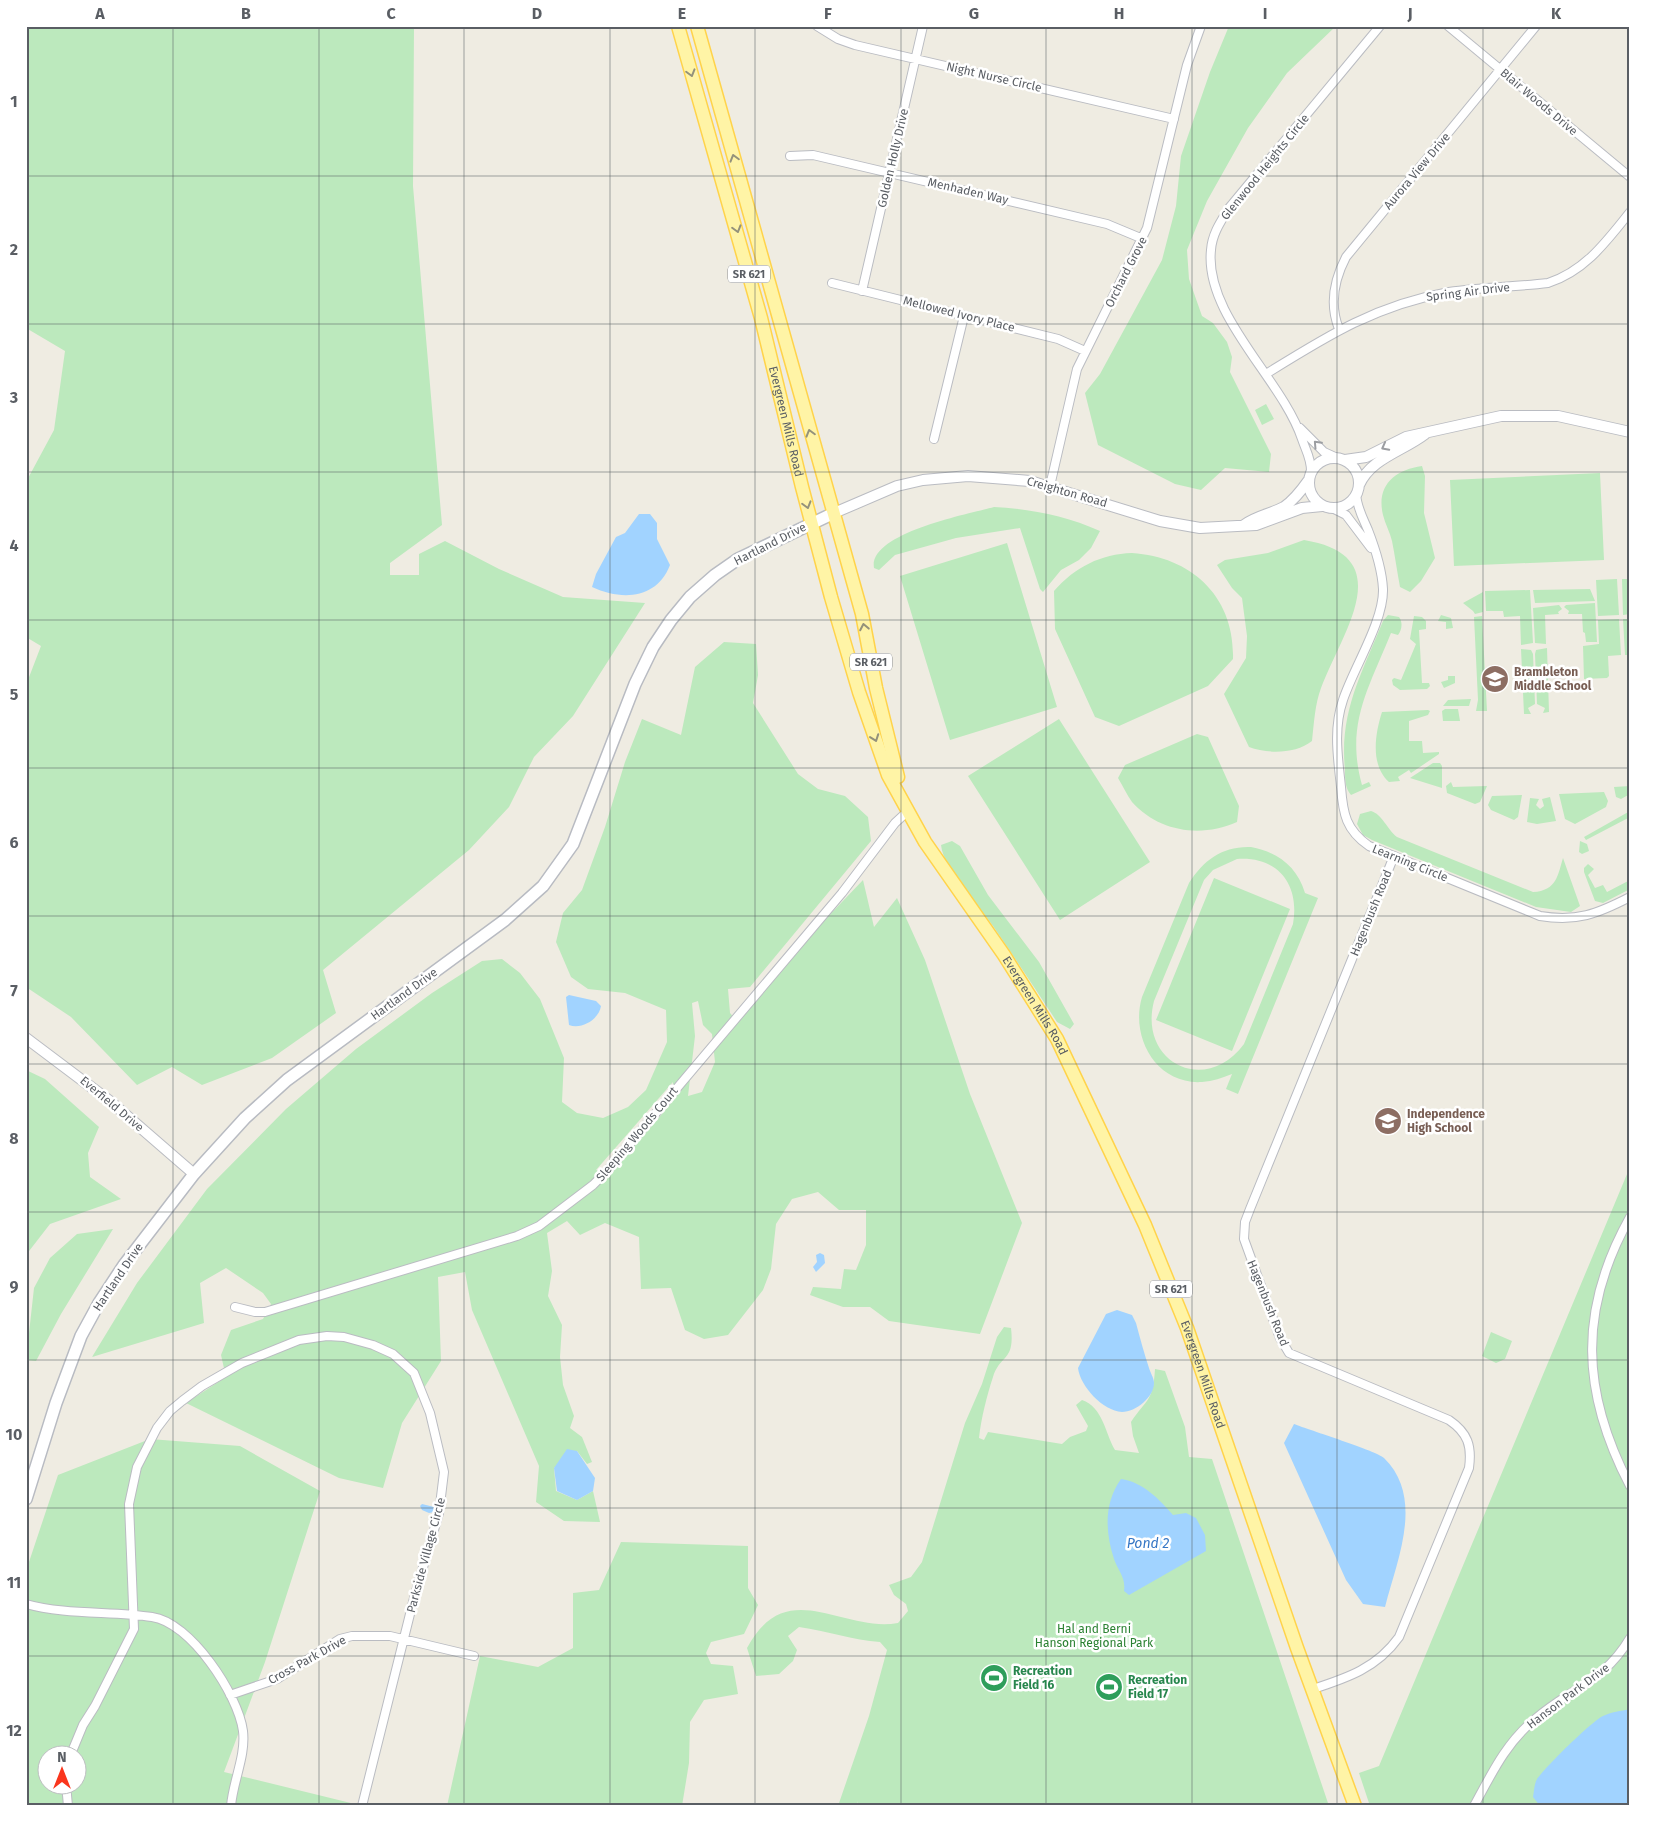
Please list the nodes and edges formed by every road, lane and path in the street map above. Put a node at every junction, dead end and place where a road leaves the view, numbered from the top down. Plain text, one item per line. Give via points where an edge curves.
1 (678, 26) edge
2 (697, 26) edge
3 (817, 26) edge
4 (923, 26) edge
5 (1201, 26) edge
6 (1380, 26) edge
7 (1448, 26) edge
8 (1536, 26) edge
9 (916, 59) junction
10 (1500, 70) junction
11 (1174, 119) junction
12 (790, 156) dead end
13 (889, 173) junction
14 (1630, 178) edge
15 (1630, 212) edge
16 (1143, 239) junction
17 (832, 282) dead end
18 (862, 291) junction
19 (964, 316) junction
20 (1339, 329) junction
21 (1084, 351) junction
22 (1266, 374) junction
23 (1300, 428) junction
24 (1630, 432) edge
25 (1426, 434) junction
26 (934, 439) dead end
27 (1340, 459) junction
28 (1310, 476) junction
29 (1050, 486) junction
30 (1358, 489) junction
31 (1327, 507) junction
32 (834, 513) junction
33 (812, 524) junction
34 (1244, 525) junction
35 (1376, 556) junction
36 (885, 729) junction
37 (908, 810) junction
38 (1394, 856) junction
39 (1630, 897) edge
40 (26, 1038) edge
41 (194, 1174) junction
42 (1630, 1217) edge
43 (236, 1307) dead end
44 (1630, 1486) edge
45 (26, 1499) edge
46 (26, 1604) edge
47 (135, 1615) junction
48 (1630, 1638) edge
49 (404, 1639) junction
50 (474, 1656) dead end
51 (1313, 1689) junction
52 (230, 1695) junction
53 (75, 1744) edge
54 (231, 1806) edge
55 (362, 1806) edge
56 (1355, 1806) edge
57 (1474, 1806) edge

1 -> 33 main road, Evergreen Mills Road / SR 621 via 761,318
32 -> 2 main road, Evergreen Mills Road / SR 621
3 - 9 street, Night Nurse Circle via 855,45
4 - 9 street, Golden Holly Drive
5 - 11 street, Orchard Grove via 1187,65
6 - 22 street, Glenwood Heights Circle via 1229,208 1215,234 1211,260 1221,302
7 - 10 street, Blair Woods Drive
8 - 10 street, Aurora View Drive
9 - 11 street, Night Nurse Circle
9 - 13 street, Golden Holly Drive
10 - 14 street, Blair Woods Drive
10 - 20 street, Aurora View Drive via 1346,258 1337,278 1333,299
11 - 16 street, Orchard Grove via 1157,195
12 - 13 street, Menhaden Way via 813,155
13 - 16 street, Menhaden Way via 1107,224
13 - 18 street, Golden Holly Drive
15 - 20 street, Spring Air Drive via 1593,256 1562,278 1548,283 1484,288 1418,299 1386,308
16 - 21 street, Orchard Grove
17 - 18 street, Mellowed Ivory Place
18 - 19 street, Mellowed Ivory Place
19 - 21 street, Mellowed Ivory Place via 1058,338
19 - 26 street
20 - 22 street, Spring Air Drive
21 - 29 street, Orchard Grove via 1071,387
22 - 23 street, Glenwood Heights Circle
27 -> 23 street, Glenwood Heights Circle via 1324,452
23 - 28 street, Glenwood Heights Circle via 1310,458
24 - 25 street, Creighton Road via 1558,416 1529,415 1479,419
25 -> 27 street, Creighton Road via 1406,437 1366,457
25 - 30 street, Creighton Road via 1372,467
27 - 28 street, Creighton Road via 1321,461
27 - 30 street via 1356,470
28 - 31 street via 1312,495
28 - 34 street, Creighton Road via 1296,498
29 - 32 street, Creighton Road via 988,476 923,480 870,496
29 - 34 street, Creighton Road via 1181,526 1214,528
30 - 31 street, Creighton Road via 1346,505
30 - 35 street, Learning Circle via 1360,514
31 - 34 street, Creighton Road via 1302,508 1256,525
31 - 35 street, Learning Circle via 1346,515
32 - 33 main road, Hartland Drive
36 -> 32 main road, Evergreen Mills Road / SR 621 via 862,614
33 - 36 main road via 824,536 863,681
33 -> 37 main road, Evergreen Mills Road / SR 621 via 859,692 888,775
33 - 41 main road, Hartland Drive via 738,559 690,597 671,620 635,684 573,844 543,886 505,920 287,1080
35 - 38 street, Learning Circle via 1383,590 1381,604 1342,701 1336,744 1347,822 1361,841
36 - 37 main road, Evergreen Mills Road / SR 621
37 - 43 street, Sleeping Woods Court via 606,1172 539,1226 474,1251 265,1312
37 - 51 main road, Evergreen Mills Road / SR 621 via 949,879 1004,955 1058,1039 1088,1100 1187,1328
38 - 39 street, Learning Circle via 1540,916 1584,917
38 - 51 street, Hagenbush Road via 1245,1222 1244,1239 1280,1338 1289,1354 1449,1420 1466,1435 1471,1455 1469,1468 1399,1637 1373,1665 1350,1677
40 - 41 street, Everfield Drive via 111,1102
41 - 45 main road, Hartland Drive via 124,1265 90,1319 56,1403
42 - 44 street via 1609,1259 1598,1292 1592,1357 1602,1420 1610,1446
46 - 47 street
47 - 49 street, Parkside Village Circle via 129,1504 137,1467 157,1428 182,1401 242,1363 299,1340 344,1337 393,1354 414,1373 426,1399 442,1456 444,1485 439,1513
47 - 52 street via 154,1617 177,1628 218,1672
47 - 53 street, Parkside Village Circle via 134,1629
48 - 57 street, Hanson Park Drive via 1620,1655 1602,1673 1548,1708 1521,1731 1496,1764
49 - 50 street, Cross Park Drive
49 - 52 street, Cross Park Drive via 384,1635 345,1637 277,1679
49 - 55 street, Parkside Village Circle
51 - 56 main road, Evergreen Mills Road / SR 621
52 - 54 street via 243,1731 243,1750 232,1788

